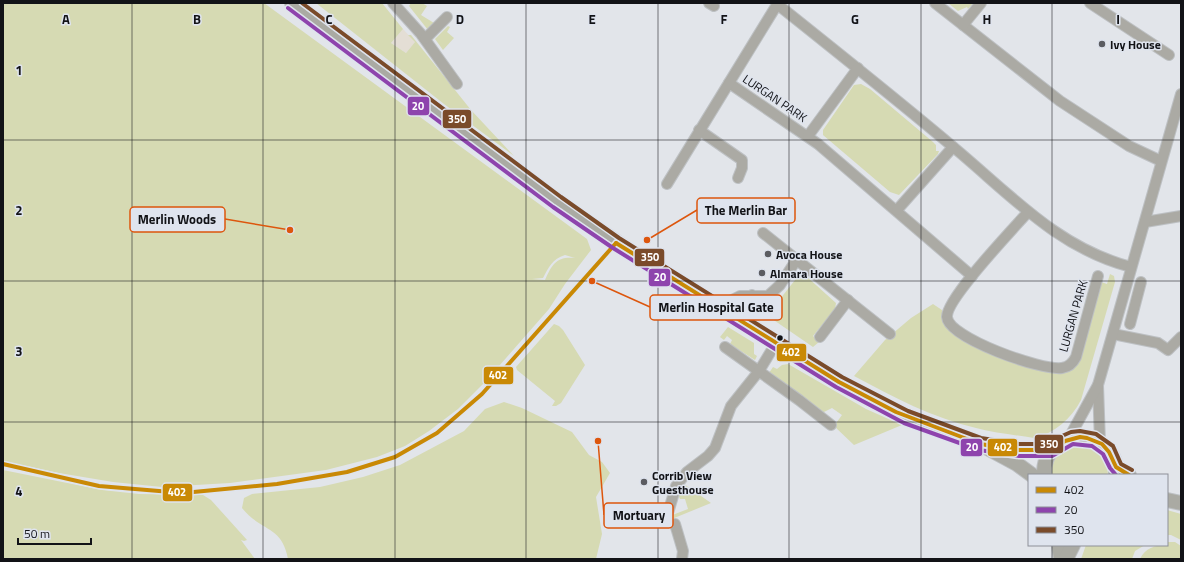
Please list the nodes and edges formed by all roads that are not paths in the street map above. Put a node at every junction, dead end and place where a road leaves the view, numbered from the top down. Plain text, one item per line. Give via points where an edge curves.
1 (292, 3) edge
2 (935, 3) edge
3 (981, 3) edge
4 (1090, 3) edge
5 (397, 4) edge
6 (778, 4) edge
7 (447, 17) dead end
8 (963, 25) junction
9 (425, 39) junction
10 (1169, 55) dead end
11 (858, 68) junction
12 (729, 83) junction
13 (457, 84) dead end
14 (1181, 94) edge
15 (699, 130) junction
16 (808, 136) junction
17 (953, 147) junction
18 (1161, 161) junction
19 (738, 178) dead end
20 (667, 184) dead end
21 (1148, 208) junction
22 (897, 210) junction
23 (1028, 212) junction
24 (1181, 216) edge
25 (1167, 217) junction
26 (1145, 222) junction
27 (763, 233) dead end
28 (797, 260) junction
29 (1131, 267) junction
30 (972, 276) junction
31 (1098, 276) dead end
32 (1141, 282) dead end
33 (1124, 292) junction
34 (752, 295) junction
35 (1138, 296) junction
36 (848, 300) junction
37 (720, 308) junction
38 (1130, 324) dead end
39 (890, 334) dead end
40 (1113, 334) junction
41 (763, 335) junction
42 (1181, 336) edge
43 (820, 337) dead end
44 (776, 343) junction
45 (725, 347) dead end
46 (759, 371) junction
47 (1098, 385) junction
48 (831, 425) dead end
49 (1070, 438) junction
50 (1100, 443) junction
51 (980, 444) junction
52 (1052, 450) junction
53 (1116, 471) edge
54 (1031, 474) edge
55 (1044, 474) edge
56 (1126, 474) edge
57 (668, 513) dead end
58 (674, 524) dead end
59 (1059, 546) edge
60 (1072, 546) edge
61 (682, 559) edge
62 (1061, 559) edge
63 (1066, 559) edge

1 - 37 main road via 557,202 616,243
2 - 8 street
3 - 8 street
4 - 10 street
5 - 9 street
6 - 11 street, LURGAN PARK
6 - 12 street, LURGAN PARK
7 - 9 street
8 - 18 street via 1060,101 1129,146
9 - 13 street
11 - 16 street, LURGAN PARK
11 - 17 street, LURGAN PARK
12 - 15 street, LURGAN PARK
12 - 16 street, LURGAN PARK
14 - 18 street
15 - 19 street via 742,160
15 - 20 street, LURGAN PARK
16 - 22 street, LURGAN PARK
17 - 22 street
17 - 23 street, LURGAN PARK
18 - 21 street
21 - 25 street
21 - 26 street
22 - 30 street, LURGAN PARK
23 - 29 street, LURGAN PARK via 1080,249 1107,261
23 - 30 street, LURGAN PARK
24 - 25 street
25 - 26 street
26 - 29 street
27 - 28 street
28 - 34 street via 774,292 768,296
28 - 36 street
29 - 33 street
30 - 31 street, LURGAN PARK via 948,308 947,319 951,326 972,340 1029,363 1061,368 1070,365 1076,357
32 - 35 street
33 - 35 street
33 - 40 street
34 - 37 street via 740,296
34 - 41 street via 748,314
35 - 38 street
36 - 39 street
36 - 43 street
37 - 41 main road
40 - 42 street via 1158,344 1168,350
40 - 47 street
41 - 44 main road
44 - 46 street
44 - 51 main road via 839,382 886,407
45 - 46 street
46 - 48 street
46 - 57 street via 731,406 715,448 687,472 676,486
47 - 49 street
47 - 50 street
49 - 50 main road via 1082,437
49 - 52 main road via 1060,442
50 - 53 main road via 1109,451
51 - 52 main road via 1019,450
51 - 54 main road
52 - 55 main road via 1046,461
53 - 56 main road
58 - 61 street via 683,550
59 - 62 main road
60 - 63 main road

